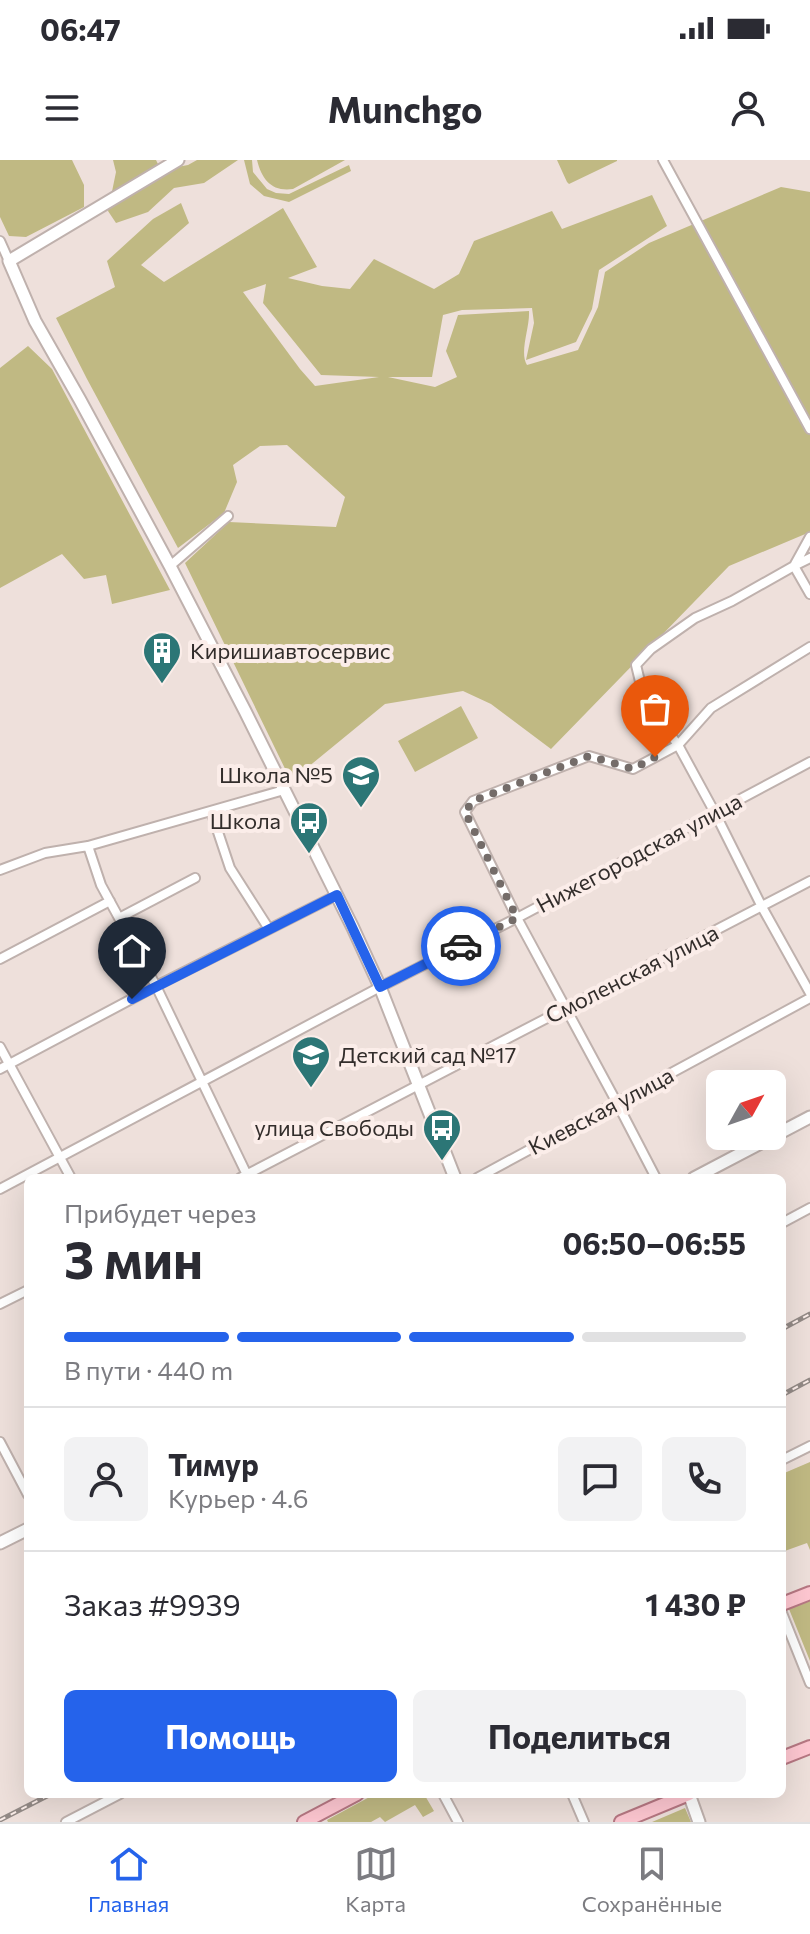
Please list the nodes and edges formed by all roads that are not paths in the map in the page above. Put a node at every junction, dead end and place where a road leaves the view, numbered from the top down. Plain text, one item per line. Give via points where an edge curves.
1 (663, 160) edge
2 (171, 162) edge
3 (0, 241) edge
4 (9, 261) junction
5 (810, 429) edge
6 (228, 516) dead end
7 (810, 537) edge
8 (810, 558) edge
9 (170, 566) junction
10 (794, 566) junction
11 (810, 594) edge
12 (810, 647) edge
13 (678, 745) junction
14 (810, 762) edge
15 (284, 790) junction
16 (211, 811) junction
17 (715, 813) junction
18 (88, 846) junction
19 (0, 870) edge
20 (195, 878) dead end
21 (810, 881) edge
22 (337, 895) junction
23 (110, 901) junction
24 (762, 907) junction
25 (119, 918) junction
26 (517, 918) junction
27 (269, 929) junction
28 (0, 959) edge
29 (156, 986) junction
30 (380, 987) junction
31 (810, 996) edge
32 (565, 1009) junction
33 (0, 1047) edge
34 (10, 1064) junction
35 (0, 1069) edge
36 (201, 1081) junction
37 (418, 1086) junction
38 (617, 1103) junction
39 (810, 1117) edge
40 (60, 1158) junction
41 (29, 1174) edge
42 (69, 1174) edge
43 (244, 1174) edge
44 (251, 1174) edge
45 (453, 1174) edge
46 (484, 1174) edge
47 (654, 1174) edge
48 (702, 1174) edge
49 (24, 1177) edge
50 (0, 1189) edge
51 (810, 1208) edge
52 (786, 1221) edge
53 (24, 1292) edge
54 (0, 1304) edge
55 (0, 1442) edge
56 (810, 1446) edge
57 (786, 1458) edge
58 (24, 1487) edge
59 (24, 1531) edge
60 (1, 1542) edge
61 (810, 1593) edge
62 (786, 1602) edge
63 (786, 1623) edge
64 (810, 1683) edge
65 (810, 1747) edge
66 (786, 1756) edge
67 (112, 1798) edge
68 (350, 1798) edge
69 (445, 1798) edge
70 (574, 1798) edge
71 (679, 1798) edge
72 (690, 1798) edge
73 (311, 1820) edge
74 (66, 1822) edge
75 (458, 1822) edge
76 (584, 1822) edge
77 (621, 1822) edge
78 (699, 1822) edge

1 - 5 street
2 - 4 street
3 - 4 street
4 - 9 street via 35,321
6 - 9 street
7 - 10 street
8 - 10 street
9 - 15 street
10 - 11 street
10 - 13 street via 695,618 636,665 644,698
12 - 13 street via 711,708
13 - 17 street
13 - 26 street via 633,769 589,756 473,801 465,812
14 - 17 street, Нижегородская улица
15 - 16 street
15 - 22 street
16 - 18 street
16 - 27 street via 230,868
17 - 24 street
17 - 26 street, Нижегородская улица
18 - 19 street via 45,853
18 - 23 street
20 - 25 street
21 - 24 street, Смоленская улица
22 - 27 street
22 - 30 street
23 - 25 street
23 - 28 street
24 - 31 street
24 - 32 street, Смоленская улица
25 - 29 street
26 - 30 street, Нижегородская улица
26 - 32 street
27 - 29 street
29 - 34 street
29 - 36 street
30 - 36 street, Нижегородская улица
30 - 37 street
31 - 38 street, Киевская улица
32 - 37 street, Смоленская улица
32 - 38 street
33 - 34 street
34 - 35 street
34 - 40 street
36 - 40 street, Нижегородская улица
36 - 43 street
37 - 44 street, Смоленская улица
37 - 45 street
38 - 46 street, Киевская улица
38 - 47 street
39 - 48 street
40 - 41 street, Нижегородская улица
40 - 42 street
49 - 50 street, Нижегородская улица
51 - 52 street
53 - 54 street
55 - 58 street
56 - 57 street
59 - 60 street
61 - 62 main road
63 - 64 street
65 - 66 main road
67 - 74 street
68 - 73 main road
69 - 75 street
70 - 76 street
71 - 77 main road
72 - 78 street

